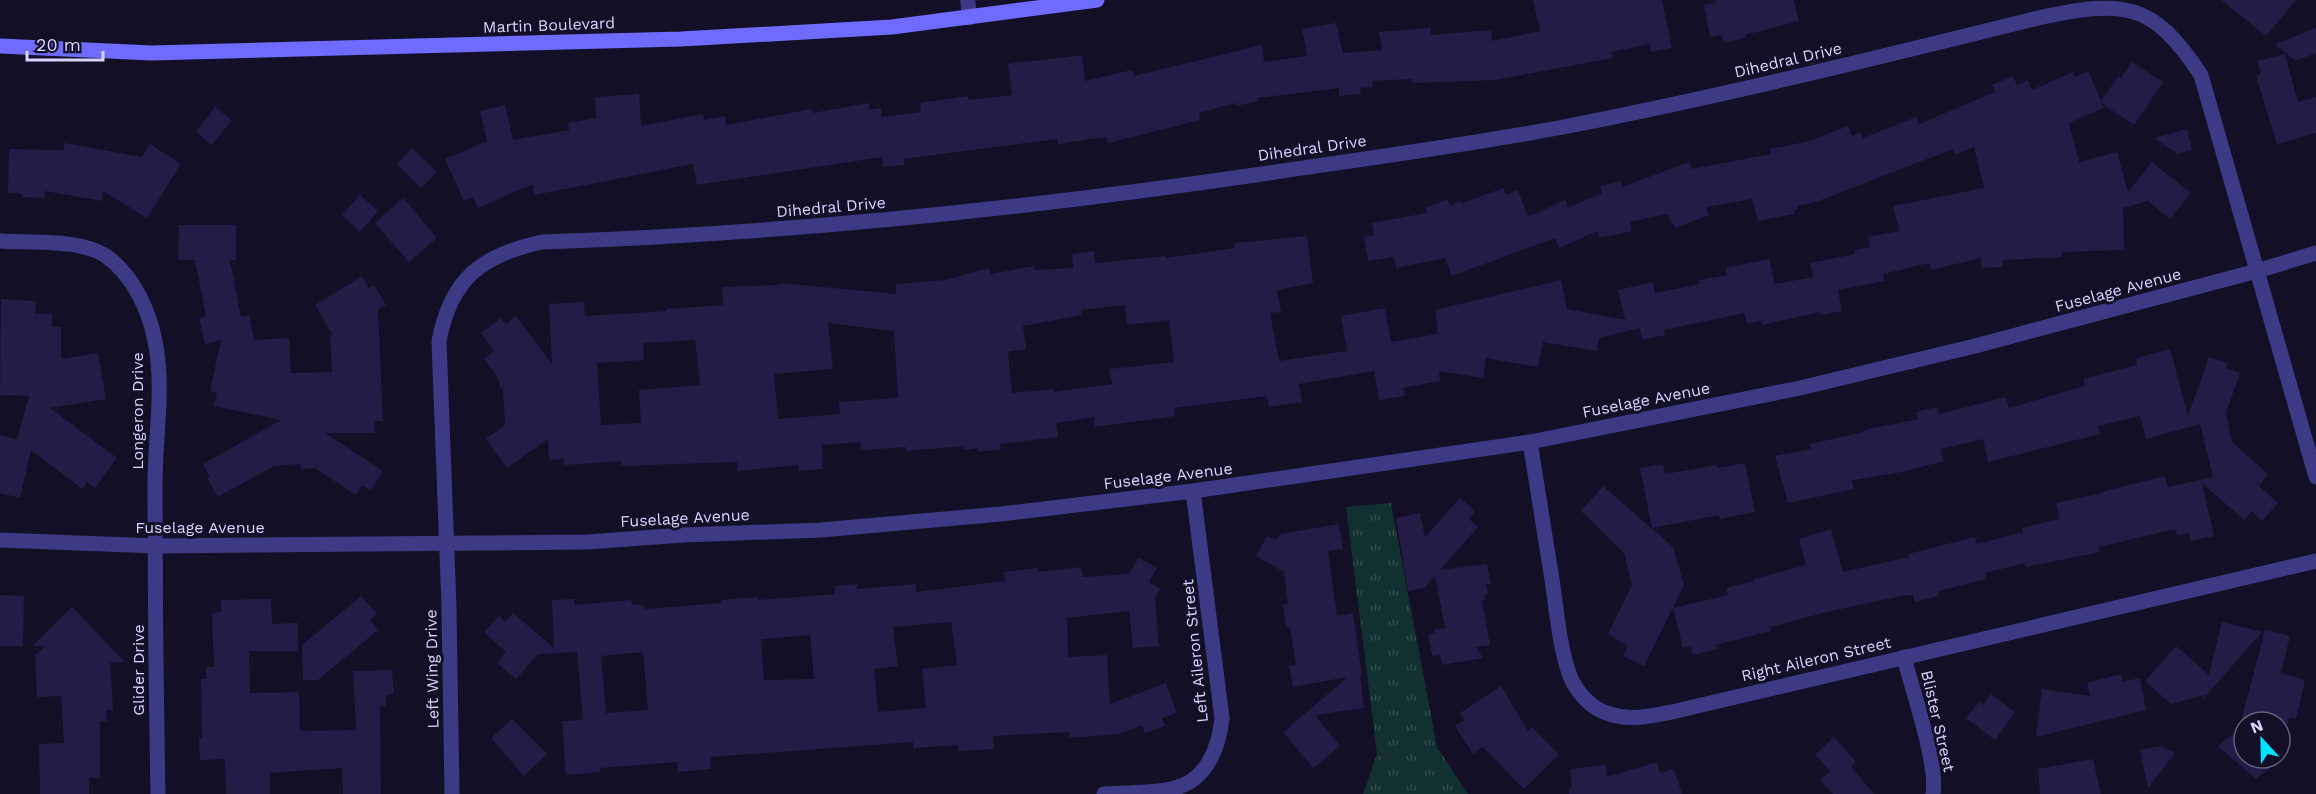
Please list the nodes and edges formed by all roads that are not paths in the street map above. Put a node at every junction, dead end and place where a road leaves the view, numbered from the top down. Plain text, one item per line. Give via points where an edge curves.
1 (968, 0) edge
2 (1097, 0) edge
3 (969, 18) junction
4 (0, 46) edge
5 (0, 241) edge
6 (2316, 253) edge
7 (2257, 271) junction
8 (1530, 442) junction
9 (2316, 477) edge
10 (1192, 491) junction
11 (0, 540) edge
12 (445, 544) junction
13 (156, 546) junction
14 (2316, 561) edge
15 (1904, 657) junction
16 (158, 794) edge
17 (452, 794) edge
18 (1104, 794) edge
19 (1933, 794) edge

1 - 3 street
2 - 3 main road, Martin Boulevard
3 - 4 main road, Martin Boulevard via 892,27 681,39 152,52
5 - 13 street, Longeron Drive via 91,248 108,257 139,294 155,342 157,369
6 - 7 street, Fuselage Avenue
7 - 8 street, Fuselage Avenue via 1824,382
7 - 9 street, Dihedral Drive
7 - 12 street, Dihedral Drive via 2201,75 2187,53 2156,20 2134,10 2082,9 1767,84 1562,127 1420,151 1140,192 946,215 739,233 542,242 517,247 472,271 458,287 443,320 439,364
8 - 10 street, Fuselage Avenue
8 - 15 street, Right Aileron Street via 1570,676 1578,692 1604,712 1647,717
10 - 12 street, Fuselage Avenue via 821,530 587,542
10 - 18 street, Left Aileron Street via 1222,718 1220,738 1203,769 1176,788
11 - 13 street, Fuselage Avenue
12 - 13 street, Fuselage Avenue
12 - 17 street, Left Wing Drive
13 - 16 street, Glider Drive
14 - 15 street, Right Aileron Street
15 - 19 street, Blister Street via 1931,765

